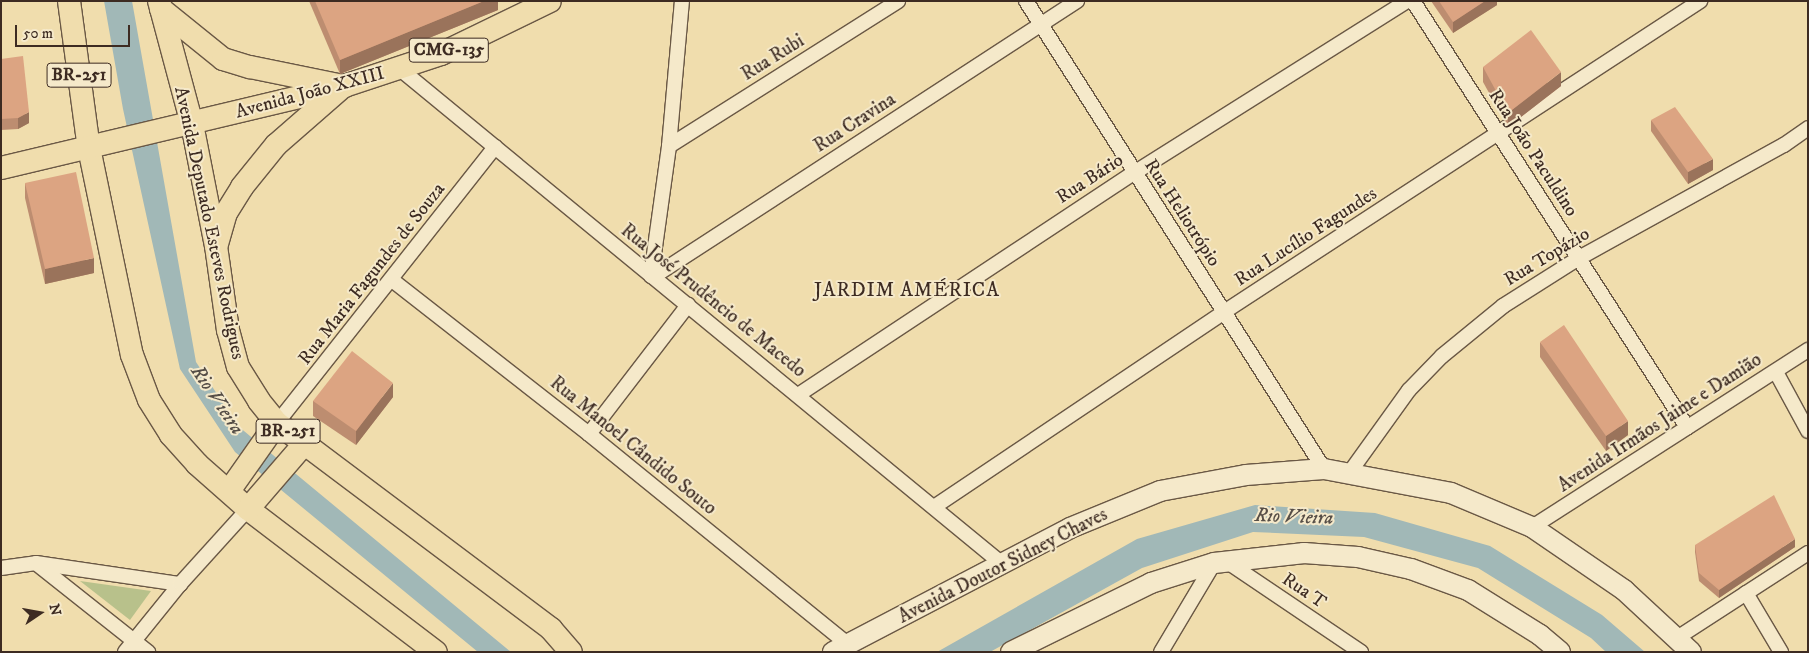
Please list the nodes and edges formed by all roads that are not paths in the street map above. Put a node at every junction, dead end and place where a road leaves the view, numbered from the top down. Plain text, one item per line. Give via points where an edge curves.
1 (69, 1) edge
2 (550, 1) edge
3 (682, 1) edge
4 (898, 1) edge
5 (1026, 1) edge
6 (1077, 1) edge
7 (1407, 1) edge
8 (1413, 1) edge
9 (1700, 1) edge
10 (160, 5) edge
11 (1040, 24) junction
12 (400, 69) junction
13 (344, 86) junction
14 (192, 124) junction
15 (1808, 128) edge
16 (1497, 134) junction
17 (669, 146) junction
18 (495, 147) junction
19 (89, 148) junction
20 (1, 168) edge
21 (1134, 173) junction
22 (216, 246) junction
23 (1579, 258) junction
24 (652, 276) junction
25 (392, 280) junction
26 (688, 305) junction
27 (1224, 312) junction
28 (1808, 350) edge
29 (1776, 372) junction
30 (798, 395) junction
31 (1687, 427) junction
32 (273, 428) junction
33 (1808, 431) edge
34 (589, 434) junction
35 (300, 449) junction
36 (1324, 469) junction
37 (1350, 472) junction
38 (232, 486) junction
39 (252, 505) junction
40 (934, 507) junction
41 (1532, 527) junction
42 (1808, 554) edge
43 (36, 562) junction
44 (1220, 562) junction
45 (1001, 563) junction
46 (1, 568) edge
47 (180, 584) junction
48 (1746, 593) junction
49 (551, 629) junction
50 (134, 640) junction
51 (1684, 645) edge
52 (841, 648) edge
53 (1355, 650) edge
54 (125, 652) edge
55 (148, 652) edge
56 (436, 652) edge
57 (571, 652) edge
58 (583, 652) edge
59 (1011, 652) edge
60 (1160, 652) edge
61 (1560, 652) edge
62 (1781, 652) edge

1 - 19 main road, BR-251
2 - 12 main road, Avenida João XXIII / CMG-135 via 441,54
3 - 17 street
4 - 17 street, Rua Rubi
5 - 11 street, Rua Heliotrópio
6 - 11 street, Rua Cravina
7 - 21 street, Rua Bário
8 - 16 street, Rua João Paculdino
9 - 16 street, Rua Lucílio Fagundes
10 - 13 main road via 223,59
10 - 14 main road, Avenida Deputado Esteves Rodrigues / BR-251
11 - 21 street, Rua Heliotrópio
11 - 24 street, Rua Cravina
12 - 13 main road, Avenida João XXIII / CMG-135
12 - 18 street, Rua José Prudêncio de Macedo
13 - 14 main road, Avenida João XXIII / CMG-135
13 - 22 main road via 276,145 242,187 226,214
14 - 19 main road, Avenida João XXIII / CMG-135
14 - 22 main road, Avenida Deputado Esteves Rodrigues / BR-251
15 - 23 street, Rua Topázio via 1784,145
16 - 23 street, Rua João Paculdino
16 - 27 street, Rua Lucílio Fagundes
17 - 24 street
18 - 24 street, Rua José Prudêncio de Macedo
18 - 25 street, Rua Maria Fagundes de Souza
19 - 20 main road, CMG-135
19 - 38 main road, BR-251 via 132,355 150,400 171,435 190,457
21 - 27 street, Rua Heliotrópio
21 - 30 street, Rua Bário
22 - 32 main road, Avenida Deputado Esteves Rodrigues / BR-251 via 228,330 238,368
23 - 31 street, Rua João Paculdino
23 - 37 street, Rua Topázio via 1503,306 1442,356 1403,398
24 - 26 street, Rua José Prudêncio de Macedo
25 - 32 street, Rua Maria Fagundes de Souza
25 - 34 street, Rua Manoel Cândido Souto
26 - 30 street, Rua José Prudêncio de Macedo
26 - 34 street
27 - 36 street, Rua Heliotrópio
27 - 40 street, Rua Lucílio Fagundes
28 - 29 street, Avenida Irmãos Jaime e Damião
29 - 31 street, Avenida Irmãos Jaime e Damião
29 - 33 street
30 - 40 street, Rua José Prudêncio de Macedo
31 - 41 street, Avenida Irmãos Jaime e Damião
32 - 35 main road, Avenida Deputado Esteves Rodrigues / BR-251
32 - 38 main road
34 - 52 street, Rua Manoel Cândido Souto
35 - 39 main road
35 - 49 main road, Avenida Deputado Esteves Rodrigues / BR-251
36 - 37 main road, Avenida Doutor Sidney Chaves
36 - 45 main road, Avenida Doutor Sidney Chaves via 1246,475 1160,491 1070,528
37 - 41 main road, Avenida Doutor Sidney Chaves via 1451,493
38 - 39 main road, BR-251
39 - 47 street
39 - 56 main road, BR-251
40 - 45 street, Rua José Prudêncio de Macedo
41 - 51 main road, Avenida Doutor Sidney Chaves via 1624,590
42 - 48 street
43 - 46 street
43 - 47 street
43 - 50 street
44 - 53 street, Rua T
44 - 59 main road via 1151,583
44 - 60 street
44 - 61 main road via 1304,553 1358,557 1411,569 1468,590 1540,635
45 - 52 main road, Avenida Doutor Sidney Chaves
47 - 50 street
48 - 51 street
48 - 62 street
49 - 57 main road, Avenida Deputado Esteves Rodrigues / BR-251
49 - 58 main road
50 - 54 street
50 - 55 street

